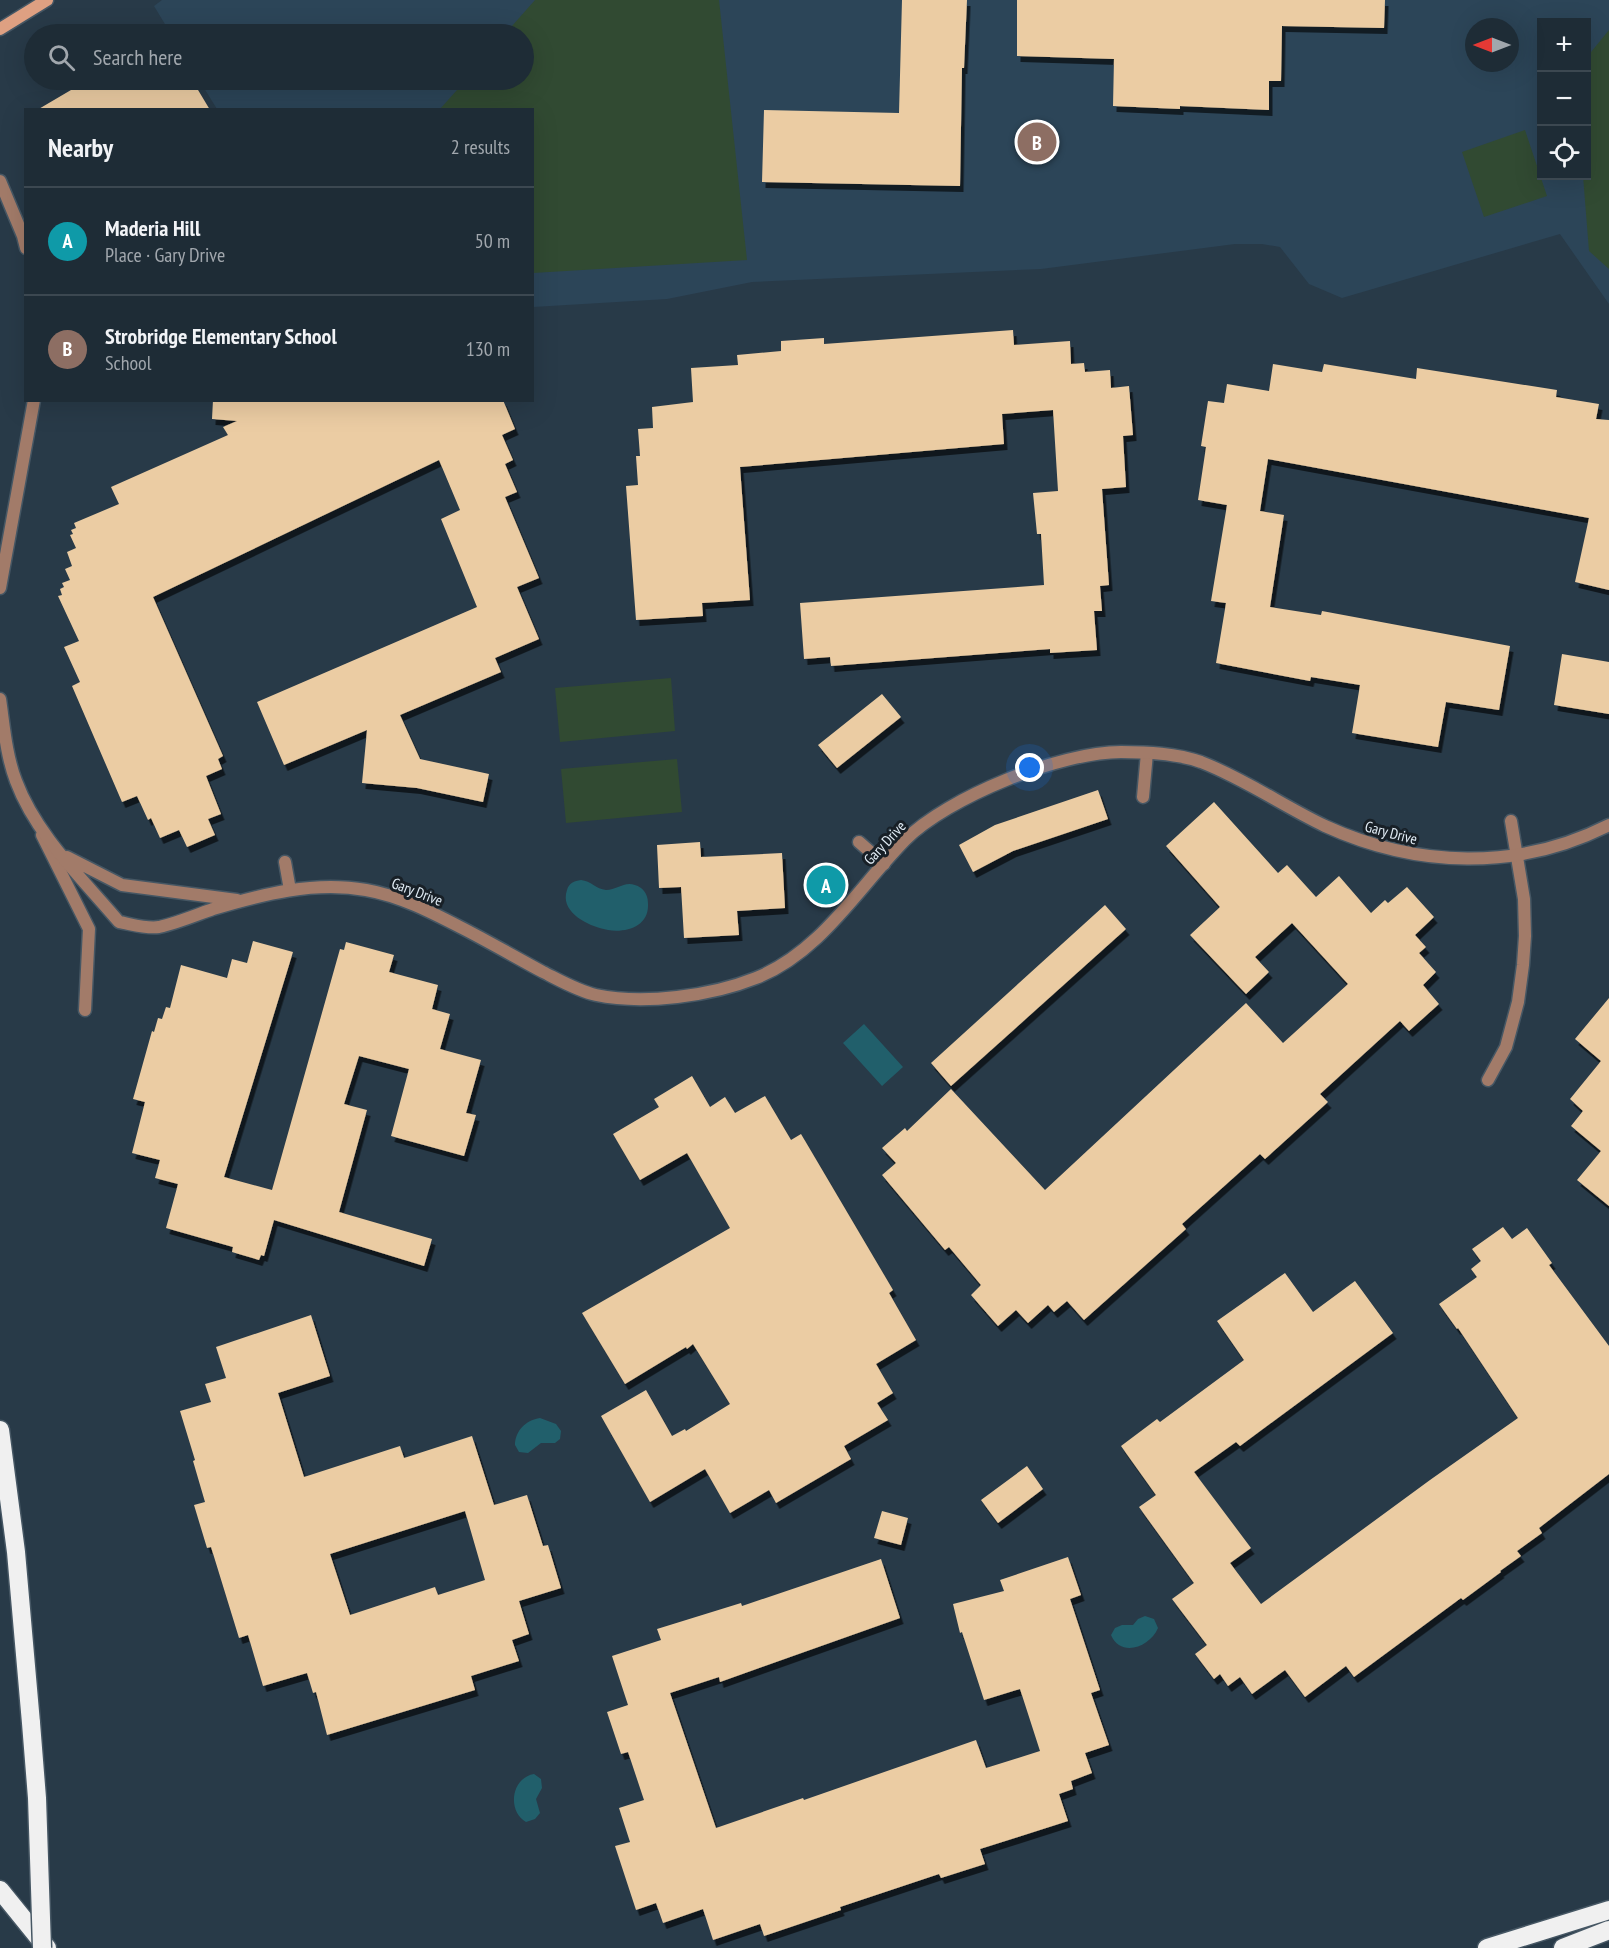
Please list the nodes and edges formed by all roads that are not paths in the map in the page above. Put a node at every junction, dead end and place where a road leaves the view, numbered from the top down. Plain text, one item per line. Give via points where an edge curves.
1 (47, 0) edge
2 (0, 29) edge
3 (0, 181) edge
4 (24, 240) edge
5 (34, 402) edge
6 (0, 588) edge
7 (0, 699) edge
8 (1147, 753) junction
9 (1143, 797) dead end
10 (1511, 821) dead end
11 (36, 824) junction
12 (1609, 825) edge
13 (858, 842) dead end
14 (1516, 854) junction
15 (62, 855) junction
16 (285, 862) dead end
17 (884, 864) junction
18 (290, 890) junction
19 (241, 900) junction
20 (86, 1010) dead end
21 (1488, 1080) dead end
22 (0, 1430) edge
23 (0, 1890) edge
24 (1609, 1910) edge
25 (1609, 1930) edge
26 (42, 1948) edge
27 (47, 1948) edge
28 (1487, 1948) edge
29 (1563, 1948) edge

1 - 2 main road
3 - 4 street
5 - 6 street
7 - 11 street, Gary Drive via 15,780
8 - 9 street
8 - 14 street, Gary Drive via 1198,761 1250,784 1322,825 1389,850 1444,859
8 - 17 street, Gary Drive via 1082,756 982,790 938,814 907,838
10 - 14 street
11 - 15 street, Gary Drive
11 - 20 street via 89,929
12 - 14 street, Gary Drive via 1573,841
13 - 17 street
14 - 21 street via 1524,899 1525,936 1518,1002 1506,1047
15 - 19 street, Gary Drive via 122,885
15 - 19 street, Gary Drive via 118,922 156,928
16 - 18 street
17 - 18 street, Gary Drive via 820,936 783,965 719,991 636,999 594,995 555,979 421,906 370,891 339,887
18 - 19 street, Gary Drive
22 - 26 highway, bridge via 16,1552 31,1723
23 - 27 highway
24 - 28 highway
25 - 29 highway

